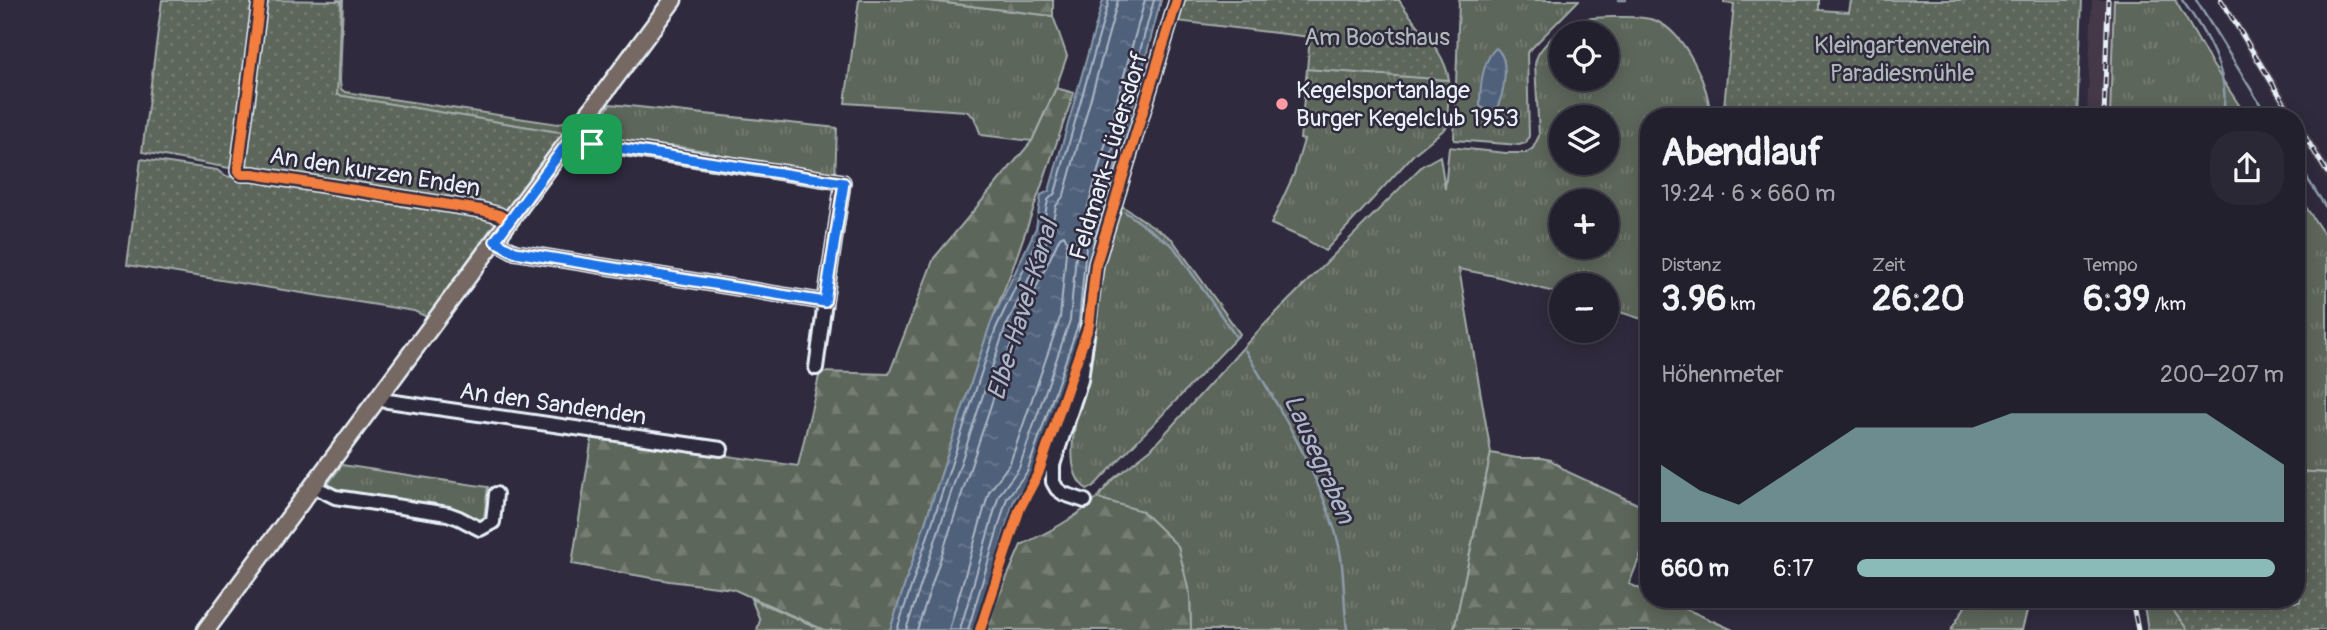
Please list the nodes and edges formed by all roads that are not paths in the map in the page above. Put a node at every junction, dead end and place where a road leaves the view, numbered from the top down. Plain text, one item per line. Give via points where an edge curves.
1 (260, 0) edge
2 (673, 0) edge
3 (1177, 0) edge
4 (573, 135) junction
5 (509, 221) junction
6 (495, 241) junction
7 (825, 302) junction
8 (816, 368) dead end
9 (379, 397) junction
10 (721, 449) dead end
11 (313, 485) junction
12 (496, 494) dead end
13 (1084, 501) dead end
14 (206, 630) edge

1 - 5 street, An den kurzen Enden via 238,171 481,210
2 - 4 main road
3 - 13 street, Feldmark-Lüdersdorf via 1097,264 1081,380 1053,465 1057,489
4 - 5 main road
4 - 7 street via 592,144 844,183
5 - 6 main road
6 - 7 street via 515,252
6 - 9 main road
7 - 8 street
9 - 10 street, An den Sandenden
9 - 11 main road
11 - 12 street via 335,497 460,517 480,529 493,522
11 - 14 main road

